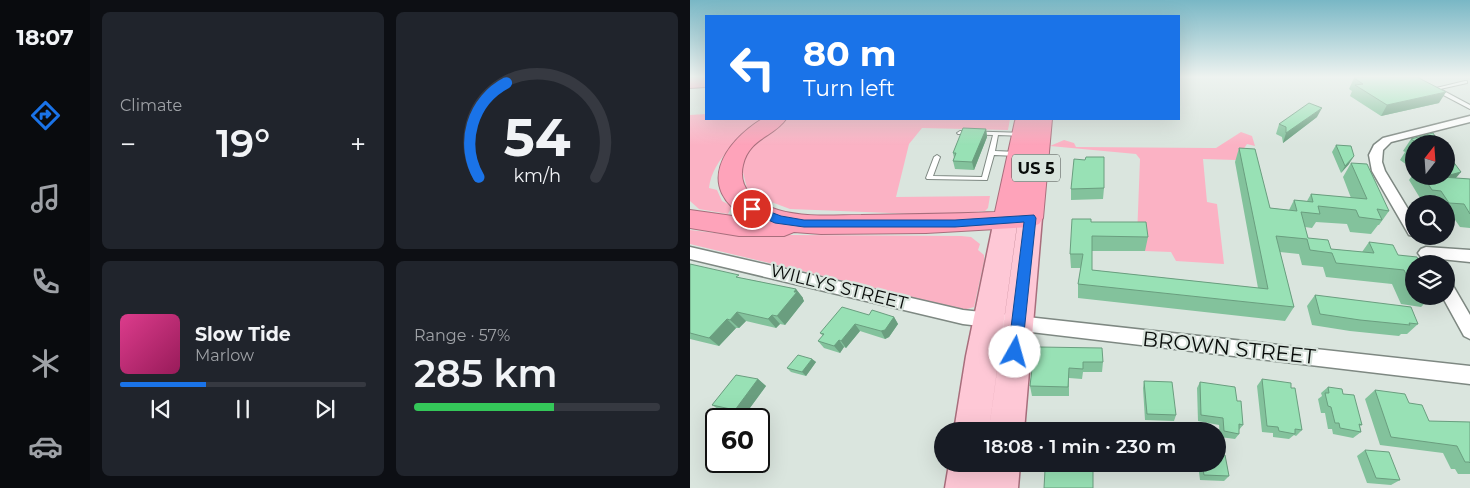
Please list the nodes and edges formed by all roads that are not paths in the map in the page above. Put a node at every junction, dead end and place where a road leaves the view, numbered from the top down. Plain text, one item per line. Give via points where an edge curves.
1 (1456, 100) edge
2 (1470, 107) edge
3 (1470, 119) edge
4 (774, 120) edge
5 (1030, 132) edge
6 (960, 133) edge
7 (996, 133) junction
8 (991, 153) junction
9 (937, 157) dead end
10 (1405, 217) edge
11 (690, 219) edge
12 (1018, 219) junction
13 (812, 224) junction
14 (690, 253) edge
15 (1470, 256) edge
16 (1455, 257) edge
17 (997, 270) junction
18 (1024, 270) junction
19 (1455, 305) edge
20 (1003, 323) junction
21 (1470, 332) edge
22 (1470, 375) edge
23 (974, 422) edge
24 (1006, 422) edge
25 (966, 472) edge
26 (1001, 472) edge
27 (964, 488) edge
28 (999, 488) edge

1 - 2 lane
3 - 10 street via 1387,140 1378,147 1375,157 1377,169
4 - 13 highway via 755,132 740,148 731,167 732,187 739,199 758,212 779,220
5 - 7 lane
5 - 8 lane
5 - 12 highway
6 - 7 lane
7 - 8 lane
8 - 9 lane via 985,179 929,178
11 - 13 highway via 746,227
12 - 13 highway via 946,224
12 - 17 main road
12 - 18 main road
14 - 20 street, WILLYS STREET via 955,316
15 - 16 street
17 - 18 main road
17 - 20 main road
18 - 20 main road
19 - 21 street
20 - 22 street, BROWN STREET
20 - 23 main road
20 - 24 main road
25 - 27 main road
26 - 28 main road

